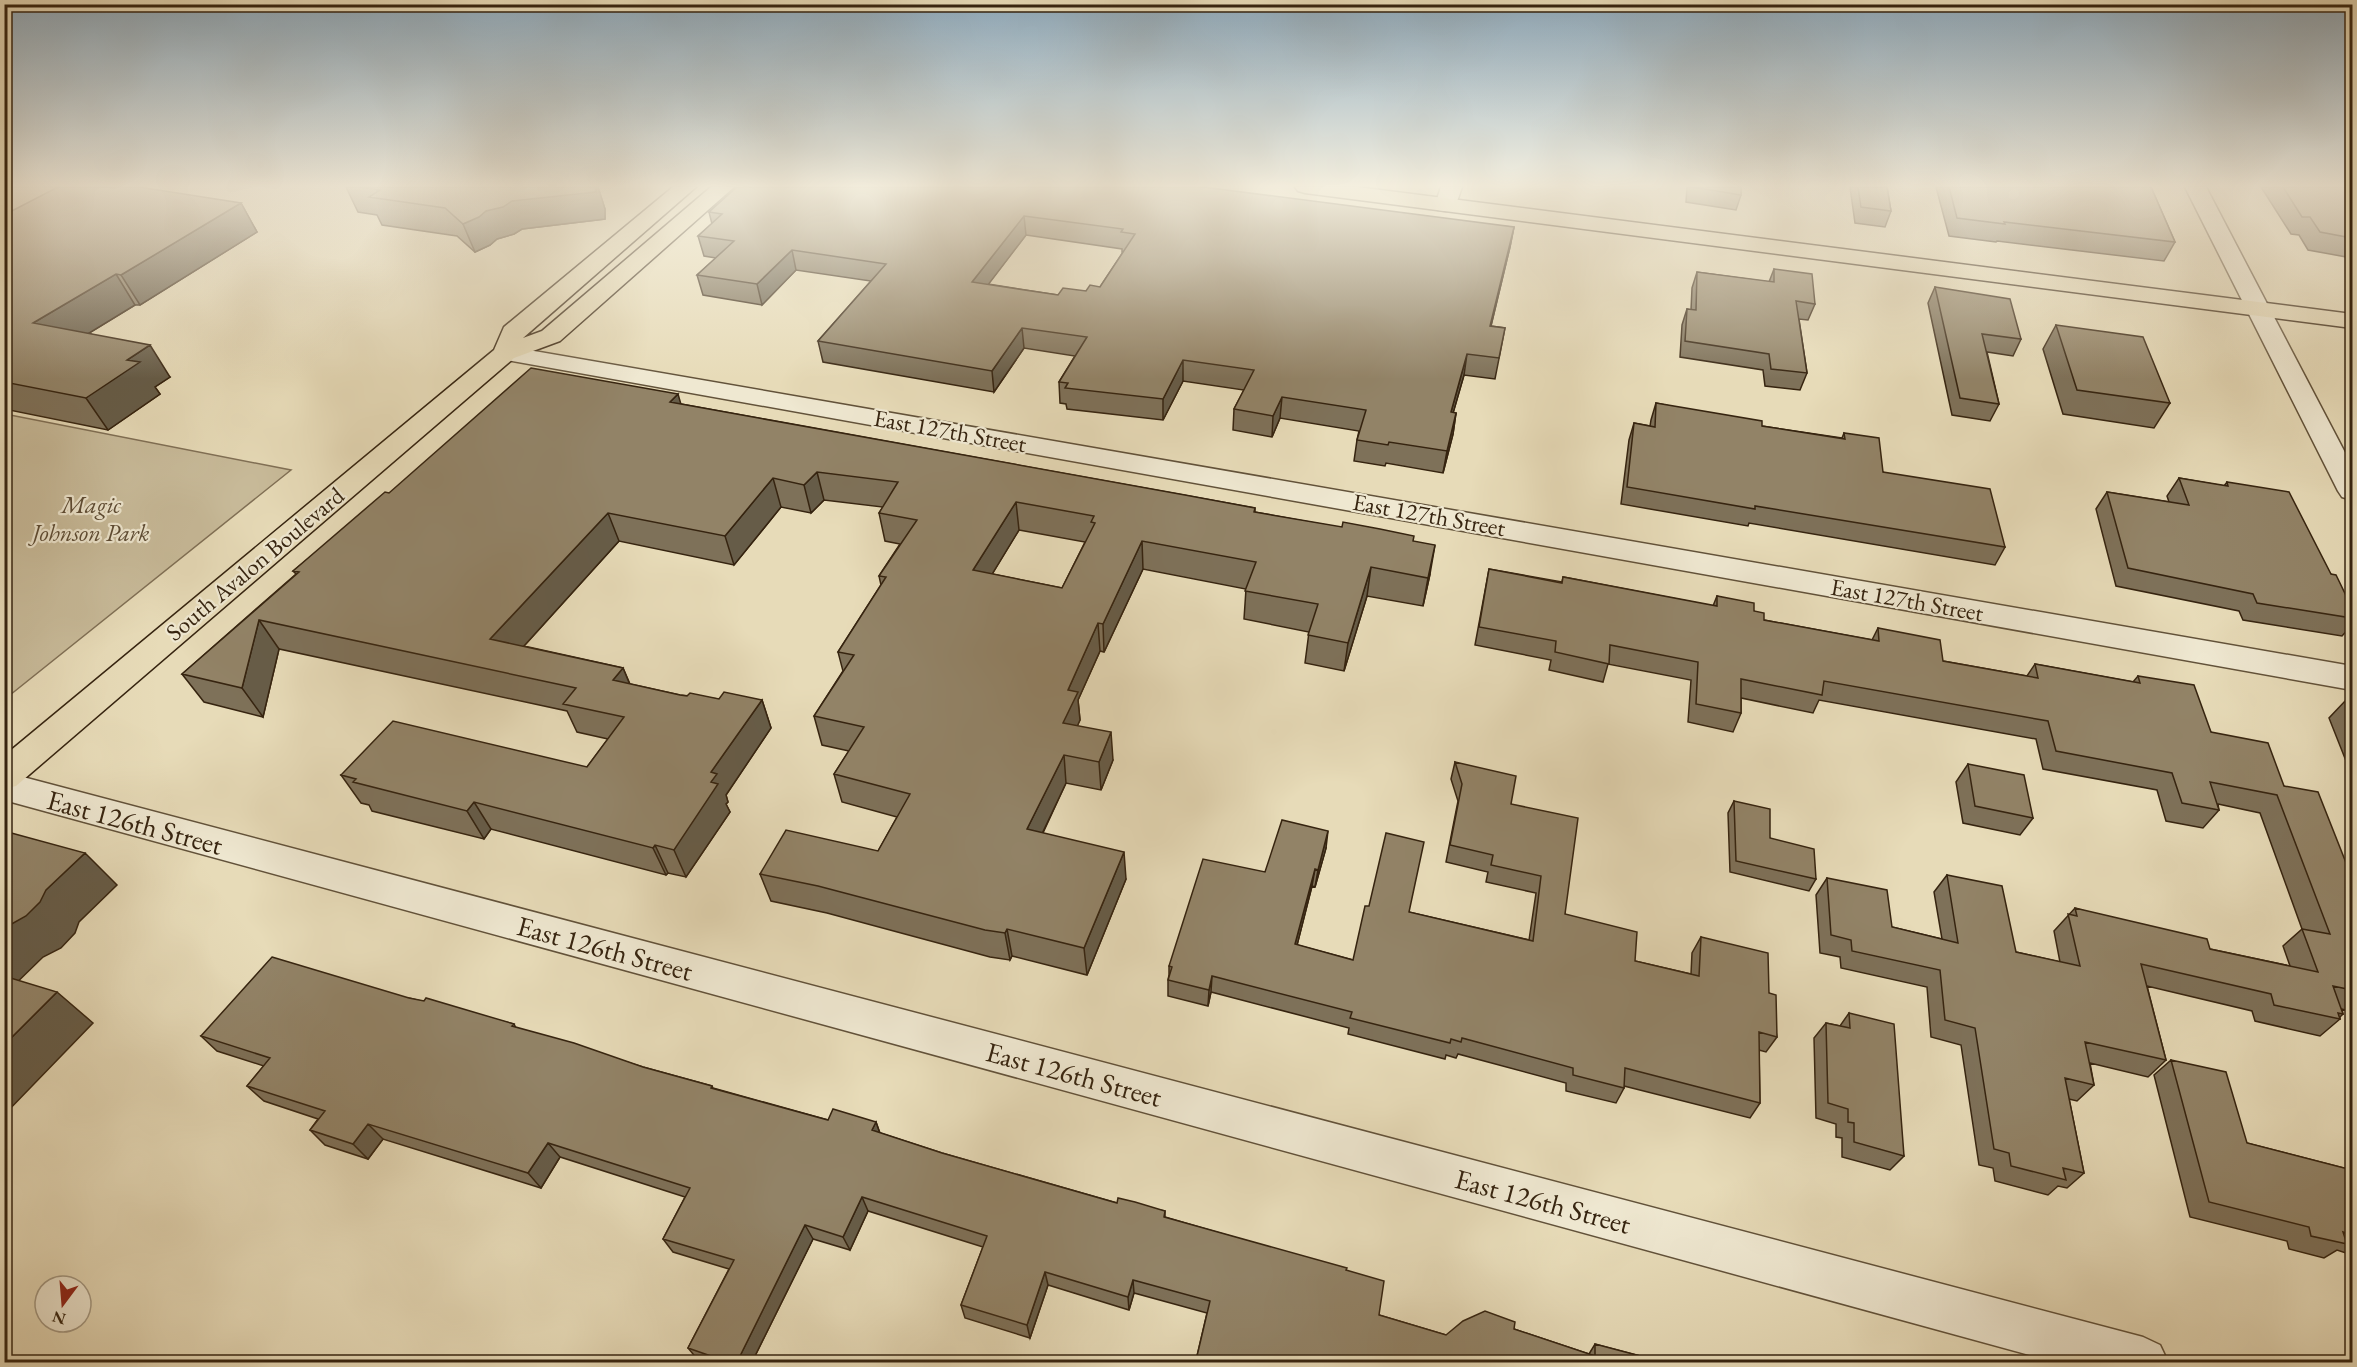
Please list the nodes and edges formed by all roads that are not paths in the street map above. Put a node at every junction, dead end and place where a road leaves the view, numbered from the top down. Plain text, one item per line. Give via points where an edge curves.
1 (610, 251) edge
2 (650, 251) edge
3 (1841, 251) edge
4 (2228, 251) edge
5 (2258, 309) junction
6 (2352, 321) edge
7 (505, 353) junction
8 (2352, 490) edge
9 (2352, 678) edge
10 (4, 776) edge
11 (4, 786) edge
12 (2143, 1362) edge

1 - 7 main road, South Avalon Boulevard via 513,332
2 - 7 main road, South Avalon Boulevard via 551,336
3 - 5 main road
4 - 5 street
5 - 6 main road
5 - 8 street
7 - 9 street, East 127th Street
7 - 10 main road, South Avalon Boulevard
11 - 12 street, East 126th Street

